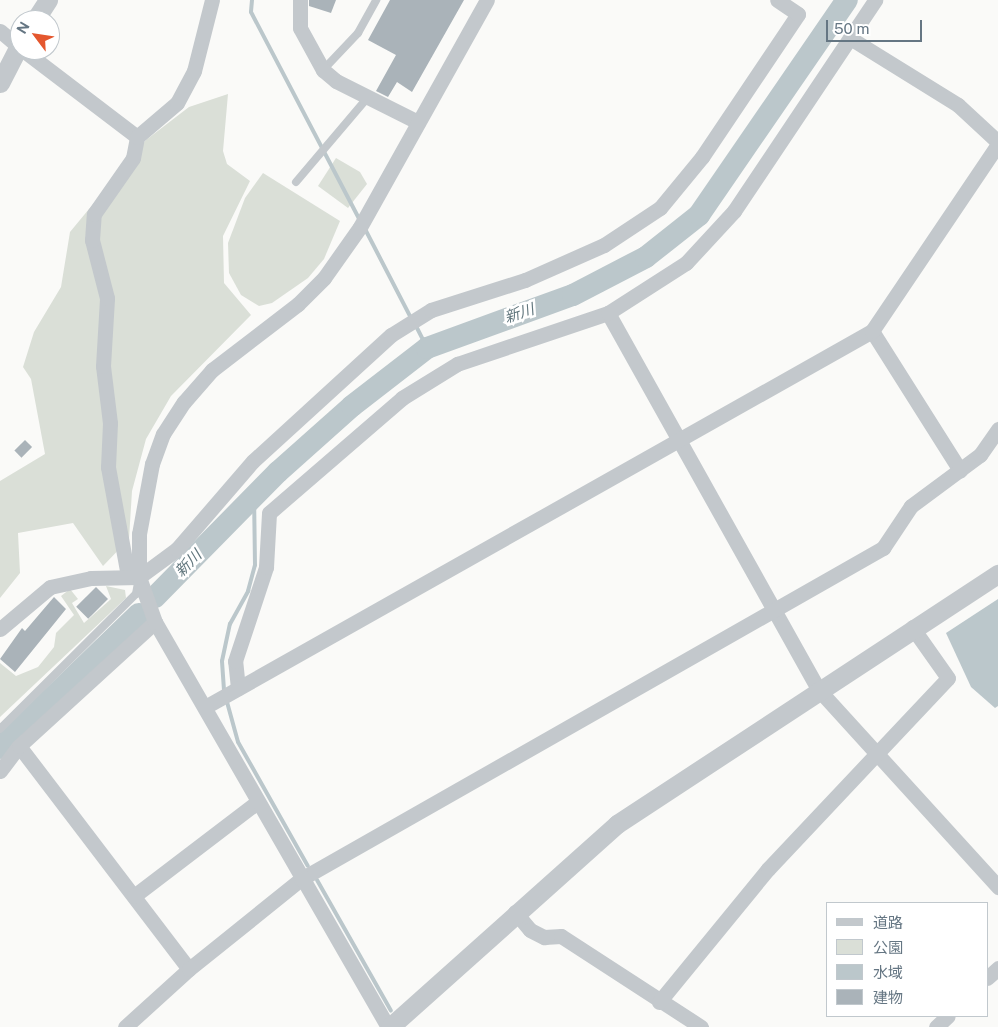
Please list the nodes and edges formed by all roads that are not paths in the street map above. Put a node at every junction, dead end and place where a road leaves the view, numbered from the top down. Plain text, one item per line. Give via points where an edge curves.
1 (212, 0) edge
2 (300, 0) edge
3 (376, 0) edge
4 (487, 0) edge
5 (777, 0) edge
6 (875, 0) edge
7 (0, 31) edge
8 (850, 38) junction
9 (10, 39) edge
10 (13, 60) edge
11 (37, 60) edge
12 (323, 70) junction
13 (0, 83) edge
14 (368, 97) junction
15 (418, 122) junction
16 (137, 137) junction
17 (998, 143) edge
18 (296, 182) dead end
19 (608, 313) junction
20 (872, 331) junction
21 (998, 429) edge
22 (676, 438) junction
23 (960, 470) junction
24 (998, 574) edge
25 (133, 576) junction
26 (774, 612) junction
27 (155, 622) junction
28 (912, 627) junction
29 (0, 629) edge
30 (238, 688) junction
31 (818, 689) junction
32 (205, 707) junction
33 (0, 730) edge
34 (19, 746) junction
35 (877, 756) junction
36 (0, 771) edge
37 (256, 803) junction
38 (301, 879) junction
39 (998, 887) edge
40 (134, 896) junction
41 (515, 912) junction
42 (189, 968) junction
43 (998, 968) edge
44 (988, 977) edge
45 (659, 1002) junction
46 (947, 1017) edge
47 (125, 1027) edge
48 (389, 1027) edge
49 (701, 1027) edge
50 (936, 1027) edge

1 - 16 street via 194,71 177,103
2 - 12 street via 300,28
3 - 12 lane via 358,33
4 - 15 street
5 - 25 street via 798,14 702,157 660,208 604,245 526,280 431,310 391,335 253,461 177,549
6 - 8 street
7 - 9 street
8 - 17 street via 958,105
8 - 19 street via 734,211 686,263
10 - 13 street
11 - 16 street
12 - 14 street
14 - 15 street
14 - 18 lane
15 - 25 street via 360,227 324,278 298,304 212,370 163,434 143,495
16 - 25 street via 133,158 94,214 92,240 106,298 103,366 110,423 108,468
17 - 20 street
19 - 22 street
19 - 30 street via 457,364 402,398 269,513 266,567 242,629 235,660
20 - 22 street
20 - 23 street
21 - 23 street via 980,455
22 - 26 street
22 - 30 street
23 - 26 street via 911,506 882,548
24 - 28 street
25 - 27 street
25 - 29 street via 50,587
25 - 33 lane via 136,594
26 - 31 street
26 - 38 street
27 - 32 street
27 - 34 street
28 - 31 street
28 - 35 street via 948,678
30 - 32 street
31 - 35 street
31 - 41 street via 617,824
32 - 37 street
34 - 36 street
34 - 40 street
35 - 39 street
35 - 45 street via 768,869
37 - 38 street
37 - 40 street
38 - 42 street
38 - 48 street
40 - 42 street
41 - 45 street via 530,930 544,937 561,936
41 - 48 street
42 - 47 street
43 - 44 street
45 - 49 street
46 - 50 street

